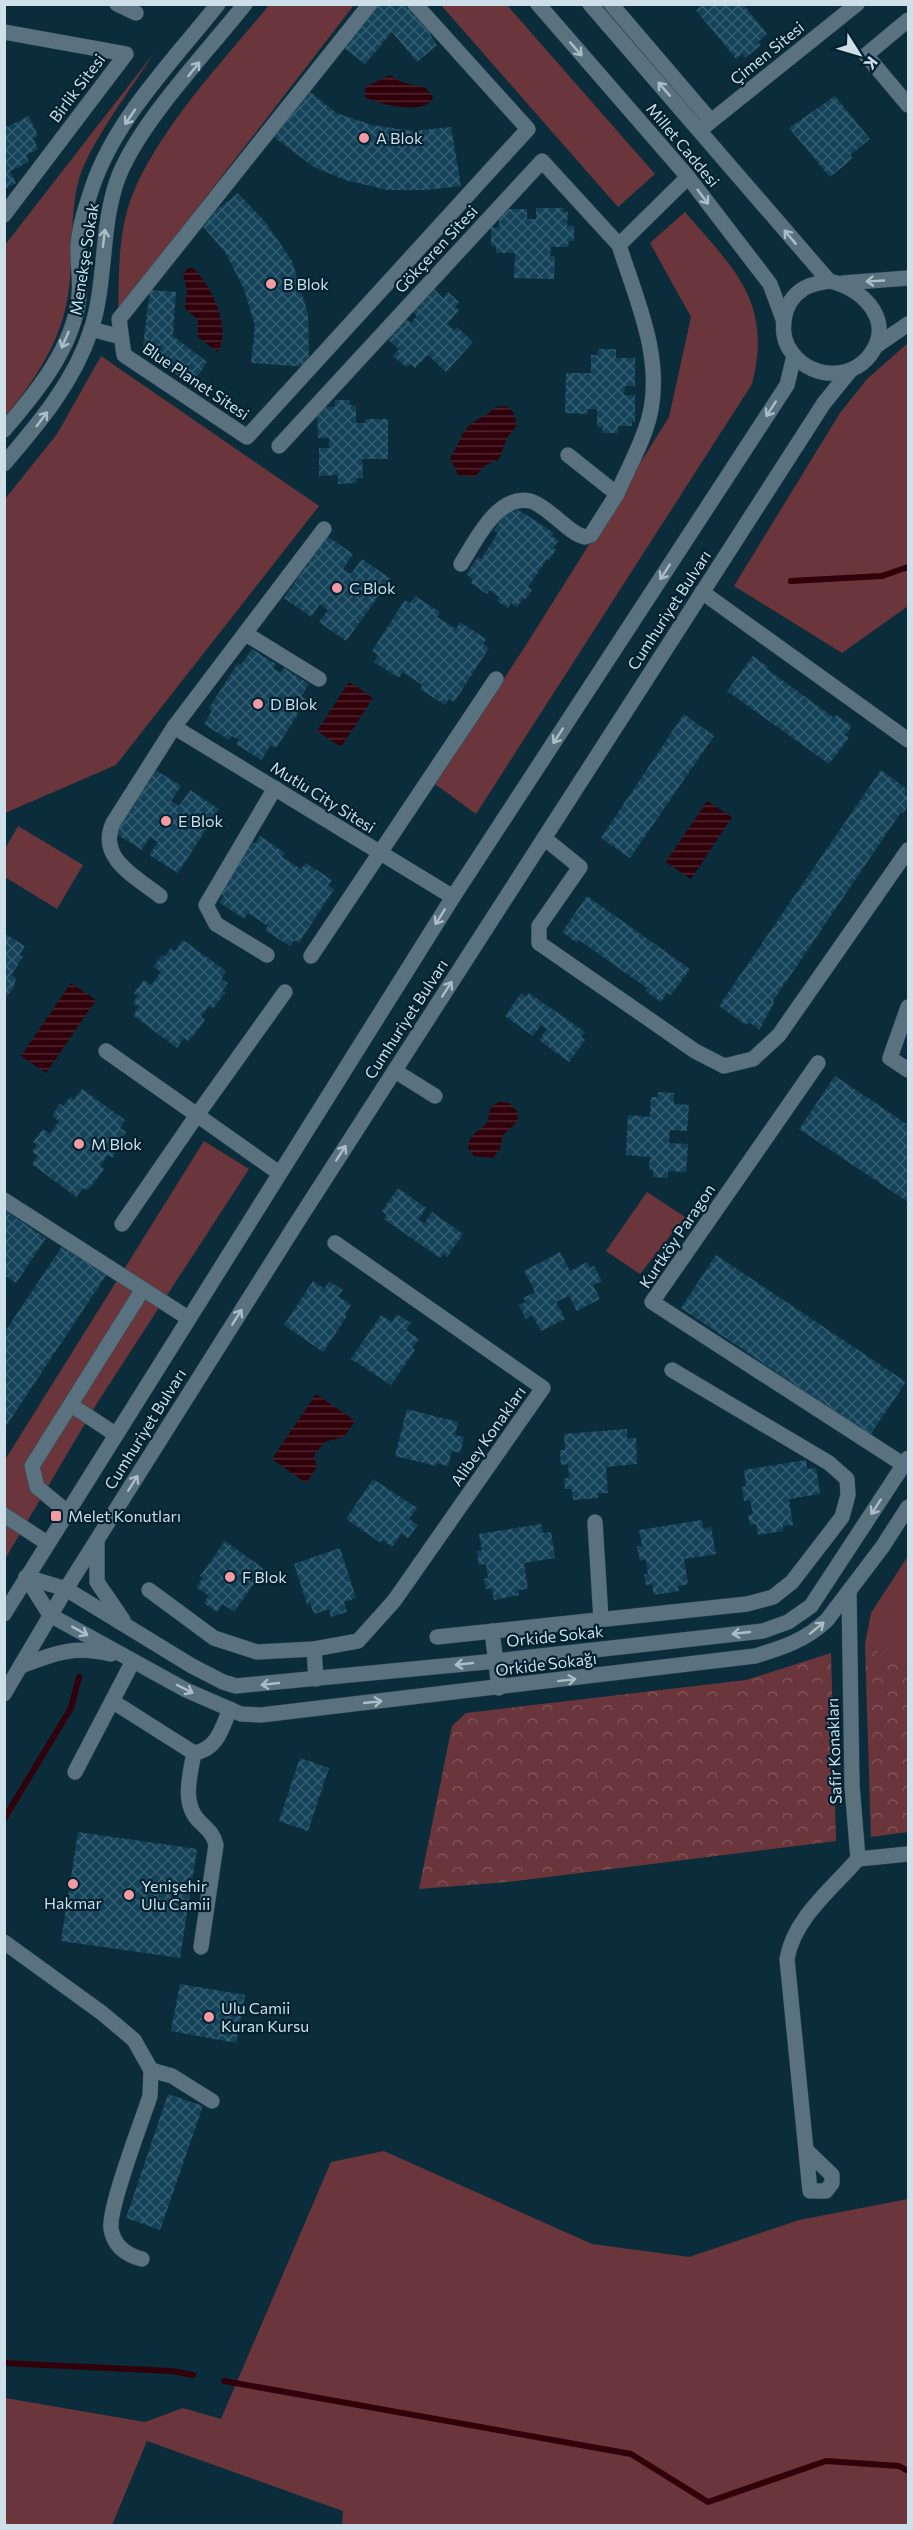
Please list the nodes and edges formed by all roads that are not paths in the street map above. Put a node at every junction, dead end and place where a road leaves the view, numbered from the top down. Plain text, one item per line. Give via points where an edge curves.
1 (117, 4) edge
2 (218, 4) edge
3 (245, 4) edge
4 (370, 4) edge
5 (415, 4) edge
6 (538, 4) edge
7 (591, 4) edge
8 (611, 4) edge
9 (857, 4) edge
10 (136, 13) dead end
11 (909, 20) edge
12 (4, 32) edge
13 (909, 105) edge
14 (705, 126) junction
15 (688, 177) junction
16 (4, 215) edge
17 (619, 245) junction
18 (909, 278) edge
19 (836, 282) junction
20 (783, 319) junction
21 (909, 324) edge
22 (91, 329) junction
23 (122, 337) junction
24 (876, 346) junction
25 (794, 356) junction
26 (850, 371) junction
27 (4, 430) edge
28 (279, 446) dead end
29 (568, 455) dead end
30 (4, 464) edge
31 (617, 494) junction
32 (324, 529) dead end
33 (461, 564) dead end
34 (702, 592) junction
35 (246, 633) junction
36 (319, 679) dead end
37 (496, 679) dead end
38 (174, 727) junction
39 (909, 740) edge
40 (275, 788) junction
41 (544, 838) junction
42 (909, 850) edge
43 (380, 853) junction
44 (159, 896) dead end
45 (453, 897) junction
46 (267, 955) dead end
47 (311, 956) dead end
48 (285, 992) dead end
49 (909, 1007) edge
50 (106, 1051) dead end
51 (818, 1063) dead end
52 (909, 1070) edge
53 (395, 1071) junction
54 (435, 1096) dead end
55 (197, 1115) junction
56 (279, 1173) junction
57 (4, 1200) edge
58 (122, 1224) dead end
59 (335, 1243) dead end
60 (143, 1288) junction
61 (188, 1318) junction
62 (672, 1370) dead end
63 (71, 1405) junction
64 (115, 1434) junction
65 (906, 1462) edge
66 (909, 1507) edge
67 (66, 1511) junction
68 (4, 1515) edge
69 (595, 1522) dead end
70 (97, 1540) junction
71 (46, 1543) junction
72 (26, 1577) junction
73 (66, 1589) junction
74 (149, 1590) dead end
75 (849, 1591) junction
76 (4, 1614) edge
77 (50, 1615) junction
78 (601, 1619) junction
79 (133, 1631) junction
80 (492, 1631) junction
81 (437, 1637) dead end
82 (314, 1649) junction
83 (133, 1661) junction
84 (496, 1661) junction
85 (21, 1666) junction
86 (316, 1679) junction
87 (499, 1688) junction
88 (4, 1694) edge
89 (112, 1701) junction
90 (230, 1709) junction
91 (194, 1753) junction
92 (75, 1772) dead end
93 (909, 1854) edge
94 (858, 1859) junction
95 (4, 1942) edge
96 (201, 1947) dead end
97 (151, 2070) junction
98 (212, 2101) dead end
99 (806, 2150) dead end
100 (142, 2259) dead end

1 - 10 street
2 -> 27 street, Menekşe Sokak via 131,115 104,159 92,187 78,245 79,297 75,318 35,395
22 -> 3 street, Menekşe Sokak via 108,212 119,176 137,142
4 - 23 street, Blue Planet Sitesi via 119,319
5 - 23 street, Blue Planet Sitesi via 528,129 247,437 124,355
6 -> 15 street, Millet Caddesi
14 -> 7 street, Millet Caddesi
8 - 14 street
9 - 14 street, Çimen Sitesi
11 - 13 street via 867,56
12 - 16 street, Birlik Sitesi via 126,54
19 -> 14 street, Millet Caddesi
15 - 17 street
15 -> 20 street, Millet Caddesi via 770,284
17 - 28 street, Gökçeren Sitesi via 542,160
17 - 31 street, Gökçeren Sitesi via 652,349 653,381 650,414
18 -> 19 street
19 - 20 street via 803,288
19 - 24 street via 866,299 875,311 880,327
20 - 25 street via 787,345
21 - 24 street, Cumhuriyet Bulvarı
22 - 23 street
30 -> 22 street, Menekşe Sokak via 56,399
24 - 26 street, Cumhuriyet Bulvarı via 862,366
25 - 26 street via 824,372
25 -> 45 street, Cumhuriyet Bulvarı via 787,385
26 - 34 street, Cumhuriyet Bulvarı via 824,403
29 - 31 street
31 - 33 street, Gökçeren Sitesi via 591,535 585,537 538,504 522,500 509,504 484,528
32 - 35 street
34 - 39 street
34 - 41 street, Cumhuriyet Bulvarı
35 - 36 street
35 - 38 street
37 - 43 street
38 - 40 street, Mutlu City Sitesi
38 - 44 street via 113,823 108,840 116,860
40 - 43 street, Mutlu City Sitesi
40 - 46 street via 206,905 216,924
41 - 42 street via 580,867 539,926 538,943 695,1051 724,1066 753,1059 779,1035
53 -> 41 street, Cumhuriyet Bulvarı
43 - 45 street, Mutlu City Sitesi
43 - 47 street
45 -> 56 street, Cumhuriyet Bulvarı
48 - 55 street
49 - 52 street via 890,1058
50 - 55 street
51 - 65 street, Kurtköy Paragon via 652,1302
53 - 54 street
70 -> 53 street, Cumhuriyet Bulvarı
55 - 56 street
55 - 58 street
56 - 61 street, Cumhuriyet Bulvarı
57 - 60 street
59 - 82 street, Alibey Konakları via 543,1388 394,1601 358,1641
60 - 61 street
60 - 63 street
61 - 64 street, Cumhuriyet Bulvarı
62 - 78 street via 829,1464 847,1479 846,1507 792,1582 773,1597 747,1604
63 - 64 street
63 - 67 street via 33,1466 37,1487
64 - 67 street, Cumhuriyet Bulvarı
65 -> 84 street, Orkide Sokak via 812,1606 788,1622 763,1631
66 - 75 street, Orkide Sokağı
67 - 71 street, Cumhuriyet Bulvarı
68 - 71 street
69 - 78 street
70 - 73 street, Cumhuriyet Bulvarı
70 - 79 street via 97,1582 115,1612
71 - 72 street, Cumhuriyet Bulvarı
72 - 73 street, Orkide Sokak
72 - 76 street, Cumhuriyet Bulvarı
72 - 77 street
73 - 77 street, Cumhuriyet Bulvarı
73 - 79 street, Orkide Sokak
74 - 82 street, Alibey Konakları via 214,1638 257,1652
87 -> 75 street, Orkide Sokağı via 755,1656 790,1645 816,1631
75 - 94 street, Safir Konakları via 852,1785
77 -> 83 street
77 - 85 street, Cumhuriyet Bulvarı
78 - 80 street
86 -> 79 street, Orkide Sokak via 236,1686
80 - 81 street
80 - 84 street
82 - 86 street
83 - 85 street via 88,1649 71,1649
83 - 89 street
83 -> 90 street, Orkide Sokağı
84 -> 86 street, Orkide Sokak
84 - 87 street
85 - 88 street, Cumhuriyet Bulvarı
90 -> 87 street, Orkide Sokağı via 261,1715
89 - 91 street
89 - 92 street
90 - 91 street via 214,1743
91 - 96 street via 187,1785 190,1807 210,1830 216,1845
93 - 94 street
94 - 99 street via 799,1926 787,1959
95 - 97 street via 124,2031
97 - 98 street via 172,2076
97 - 100 street via 150,2096 111,2222 118,2245 124,2252

